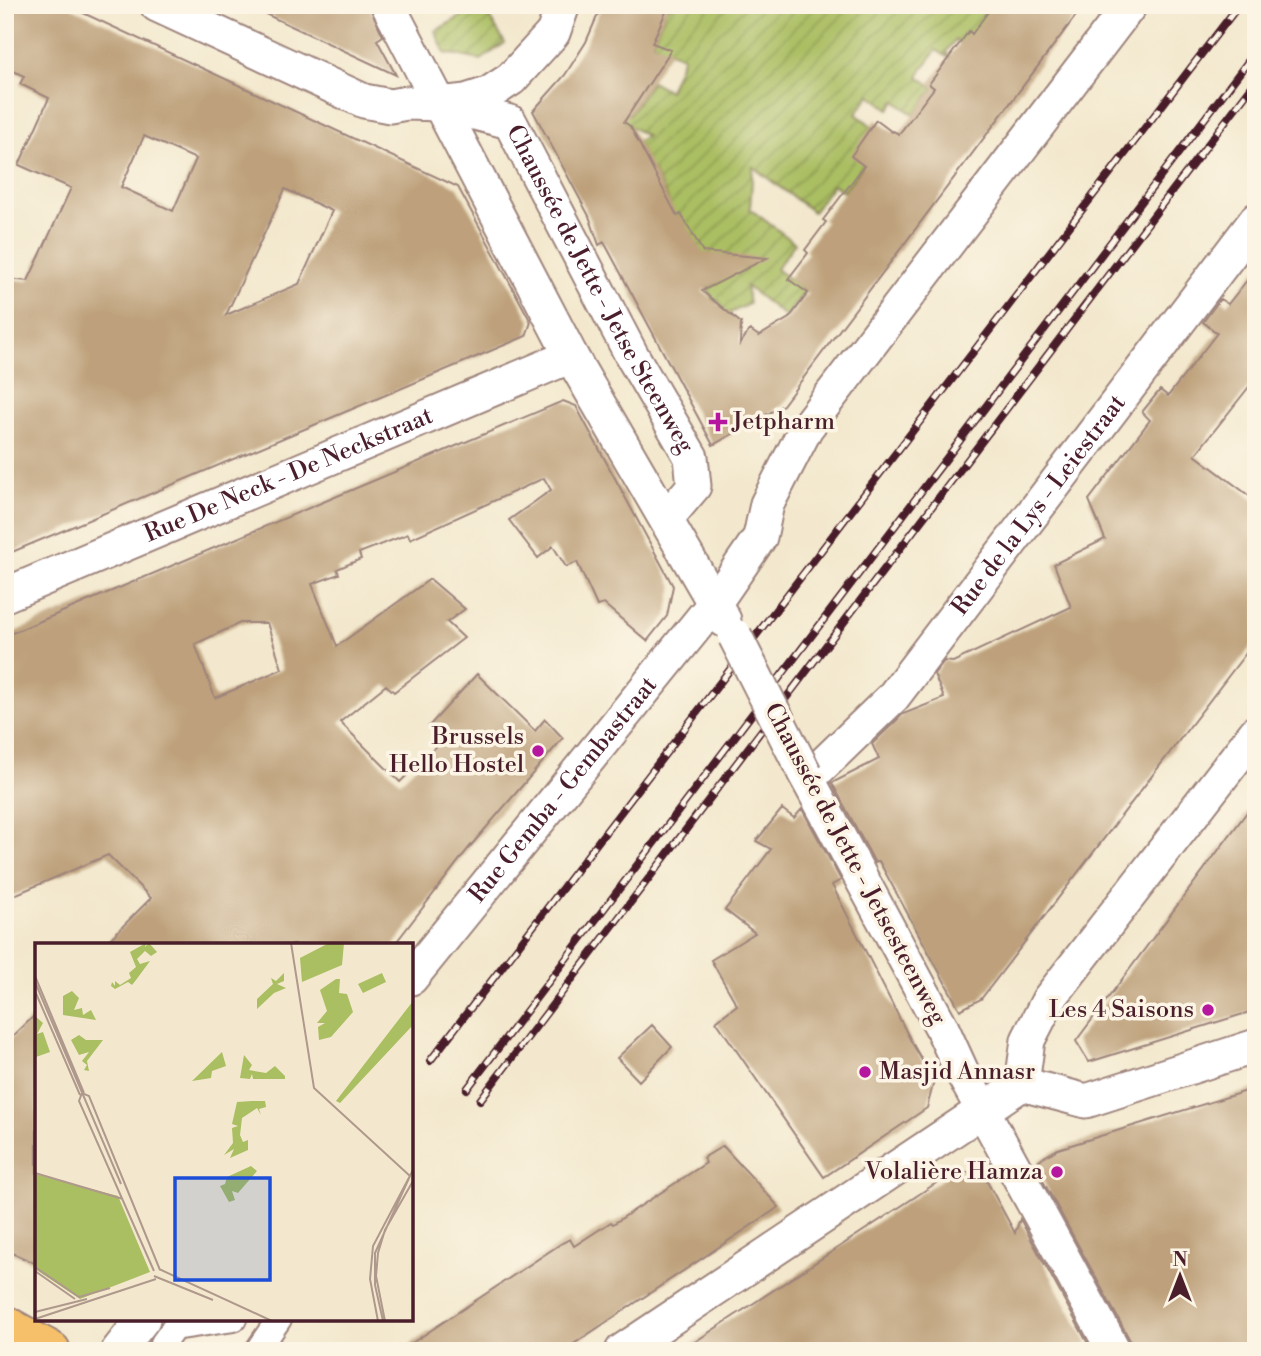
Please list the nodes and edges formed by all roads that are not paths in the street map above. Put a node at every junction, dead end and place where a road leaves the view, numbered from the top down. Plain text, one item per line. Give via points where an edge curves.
1 (157, 5) edge
2 (388, 5) edge
3 (563, 5) edge
4 (1130, 5) edge
5 (440, 104) junction
6 (1256, 220) edge
7 (571, 356) junction
8 (666, 519) junction
9 (5, 595) edge
10 (714, 604) junction
11 (1256, 732) edge
12 (806, 776) junction
13 (413, 976) edge
14 (1256, 1046) edge
15 (1022, 1084) junction
16 (984, 1111) junction
17 (221, 1321) edge
18 (278, 1321) edge
19 (5, 1325) edge
20 (165, 1330) edge
21 (119, 1350) edge
22 (51, 1351) edge
23 (257, 1351) edge
24 (622, 1351) edge
25 (1114, 1351) edge

1 - 5 street via 364,101 390,106
2 - 5 street, Chaussée de Jette - Jetsesteenweg
3 - 5 street via 553,33 511,79 488,94
4 - 10 street, Rue Gemba - Gembastraat via 806,428 767,504 760,537
5 - 7 street, Chaussée de Jette - Jetsesteenweg
5 - 8 street, Chaussée de Jette - Jetse Steenweg via 510,122 631,354 691,457 694,486
6 - 12 street, Rue de la Lys - Leiestraat via 893,697
7 - 8 street, Chaussée de Jette - Jetsesteenweg
7 - 9 street, Rue De Neck - De Neckstraat
8 - 10 street, Chaussée de Jette - Jetsesteenweg
10 - 12 street, Chaussée de Jette - Jetsesteenweg, bridge
10 - 13 street, Rue Gemba - Gembastraat
11 - 15 street via 1049,999 1028,1040
12 - 16 street, Chaussée de Jette - Jetsesteenweg
14 - 15 street via 1086,1101
15 - 16 street
16 - 24 street
16 - 25 street, Chaussée de Jette - Jetsesteenweg
17 - 20 street
18 - 23 street
19 - 22 main road
20 - 21 street

